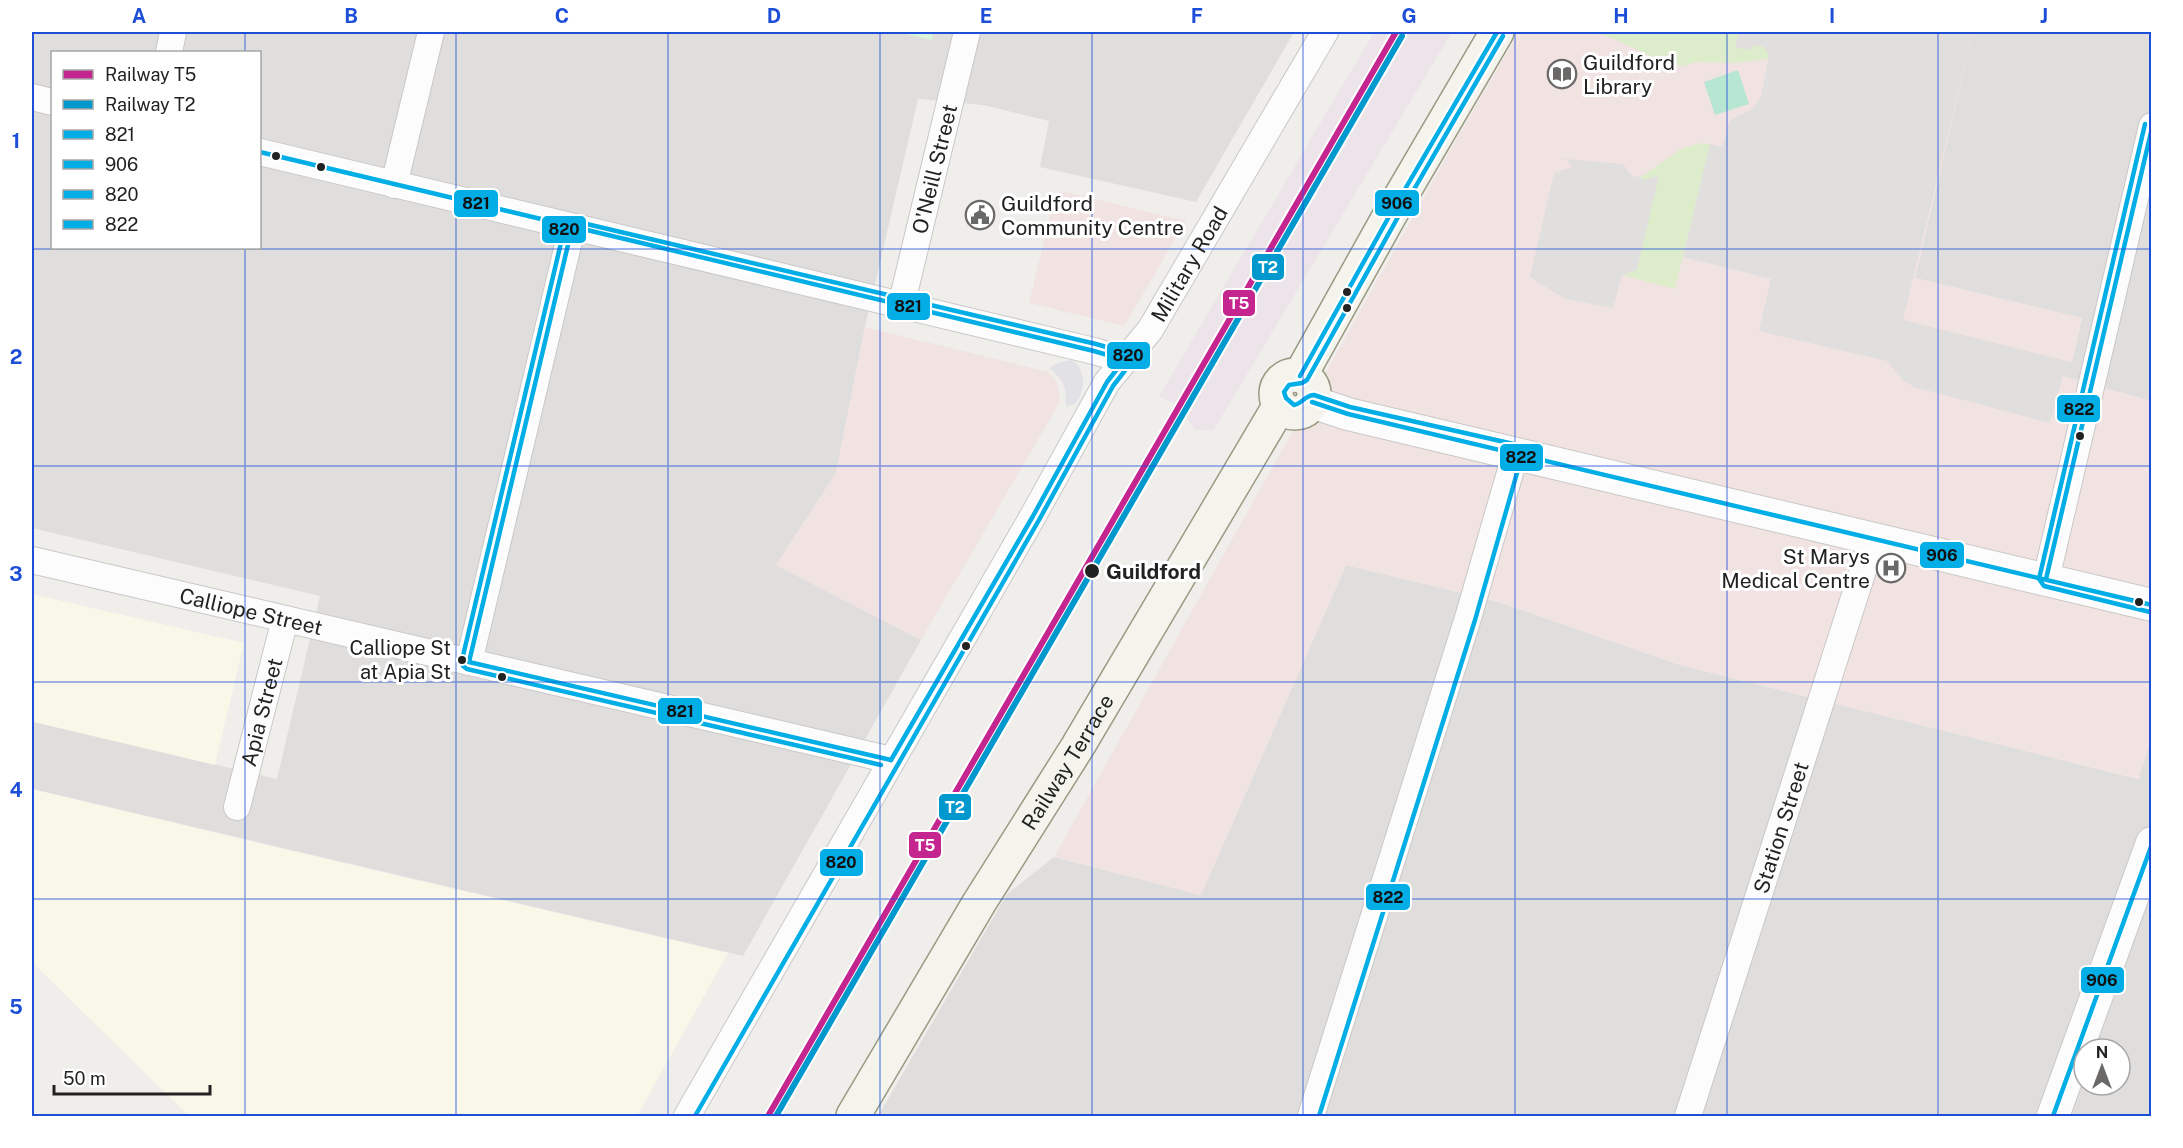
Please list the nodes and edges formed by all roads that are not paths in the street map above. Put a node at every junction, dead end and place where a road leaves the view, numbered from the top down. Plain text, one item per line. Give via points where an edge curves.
1 (173, 32) edge
2 (431, 32) edge
3 (967, 32) edge
4 (1325, 32) edge
5 (1497, 32) edge
6 (169, 51) edge
7 (32, 98) edge
8 (51, 102) edge
9 (2151, 126) edge
10 (261, 152) edge
11 (394, 185) junction
12 (572, 228) junction
13 (901, 306) junction
14 (1124, 360) junction
15 (1306, 389) junction
16 (1516, 452) junction
17 (1873, 539) junction
18 (32, 560) edge
19 (2046, 579) junction
20 (2151, 605) edge
21 (285, 619) junction
22 (469, 662) junction
23 (891, 760) junction
24 (237, 807) dead end
25 (2151, 843) edge
26 (687, 1116) edge
27 (854, 1116) edge
28 (1311, 1116) edge
29 (1689, 1116) edge
30 (2053, 1116) edge

1 - 6 street
2 - 11 street
3 - 13 street, O'Neill Street
4 - 14 street, Military Road via 1144,340
5 - 15 main road via 1386,220
7 - 8 street
9 - 19 street
10 - 11 street
11 - 12 street
12 - 13 street
12 - 22 street
13 - 14 street
14 - 23 street, Military Road via 1107,382
15 - 16 street via 1348,414
15 - 27 main road, Railway Terrace via 1289,376 1280,382 1276,395 1280,405
16 - 17 street
16 - 28 street via 1468,618
17 - 19 street
17 - 29 street, Station Street
18 - 21 street, Calliope Street
19 - 20 street
21 - 22 street, Calliope Street
21 - 24 street, Apia Street
22 - 23 street, Calliope Street
23 - 26 street, Military Road
25 - 30 street

